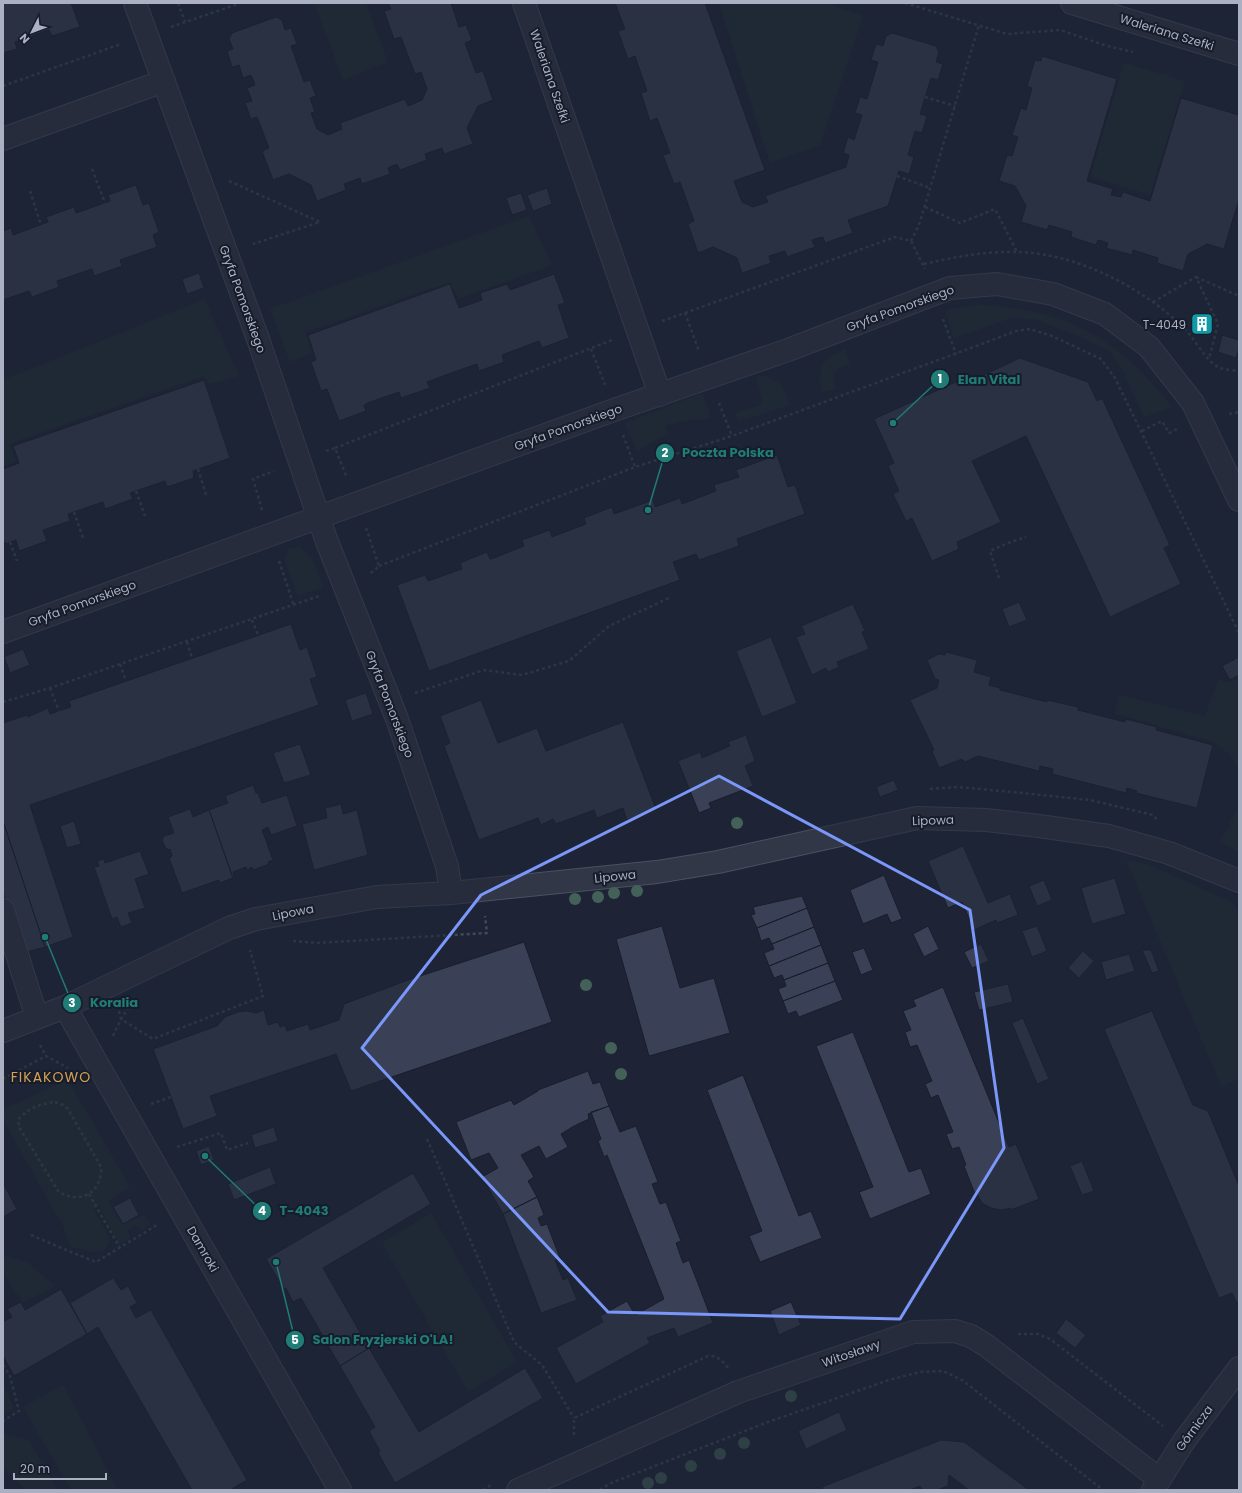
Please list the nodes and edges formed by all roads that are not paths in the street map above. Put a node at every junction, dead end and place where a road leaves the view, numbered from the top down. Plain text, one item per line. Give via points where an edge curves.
1 (135, 3) edge
2 (524, 3) edge
3 (1072, 3) edge
4 (1239, 54) edge
5 (164, 81) junction
6 (3, 139) edge
7 (660, 395) junction
8 (1239, 500) edge
9 (319, 517) junction
10 (3, 632) edge
11 (1239, 881) edge
12 (451, 893) junction
13 (3, 910) edge
14 (65, 1007) junction
15 (37, 1018) junction
16 (3, 1031) edge
17 (1239, 1368) edge
18 (1156, 1484) edge
19 (340, 1490) edge
20 (518, 1490) edge

1 - 5 street, Gryfa Pomorskiego
2 - 7 street, Waleriana Szefki
3 - 4 street, Waleriana Szefki
5 - 6 street
5 - 9 street, Gryfa Pomorskiego via 258,339
7 - 8 street, Gryfa Pomorskiego via 788,350 950,288 997,284 1053,294 1105,314 1149,347 1193,403
7 - 9 street, Gryfa Pomorskiego
9 - 10 street, Gryfa Pomorskiego
9 - 12 street, Gryfa Pomorskiego via 397,719 447,866
11 - 12 street, Lipowa via 1168,852 1110,836 986,820 917,818 710,864 657,872
12 - 14 street, Lipowa via 377,897 256,919 229,928
13 - 15 street
14 - 15 street, Lipowa
14 - 19 street, Damroki
15 - 16 street, Lipowa
17 - 18 street, Górnicza via 1184,1441
18 - 20 street, Witosławy via 1140,1466 988,1346 971,1336 955,1331 913,1332 753,1386

